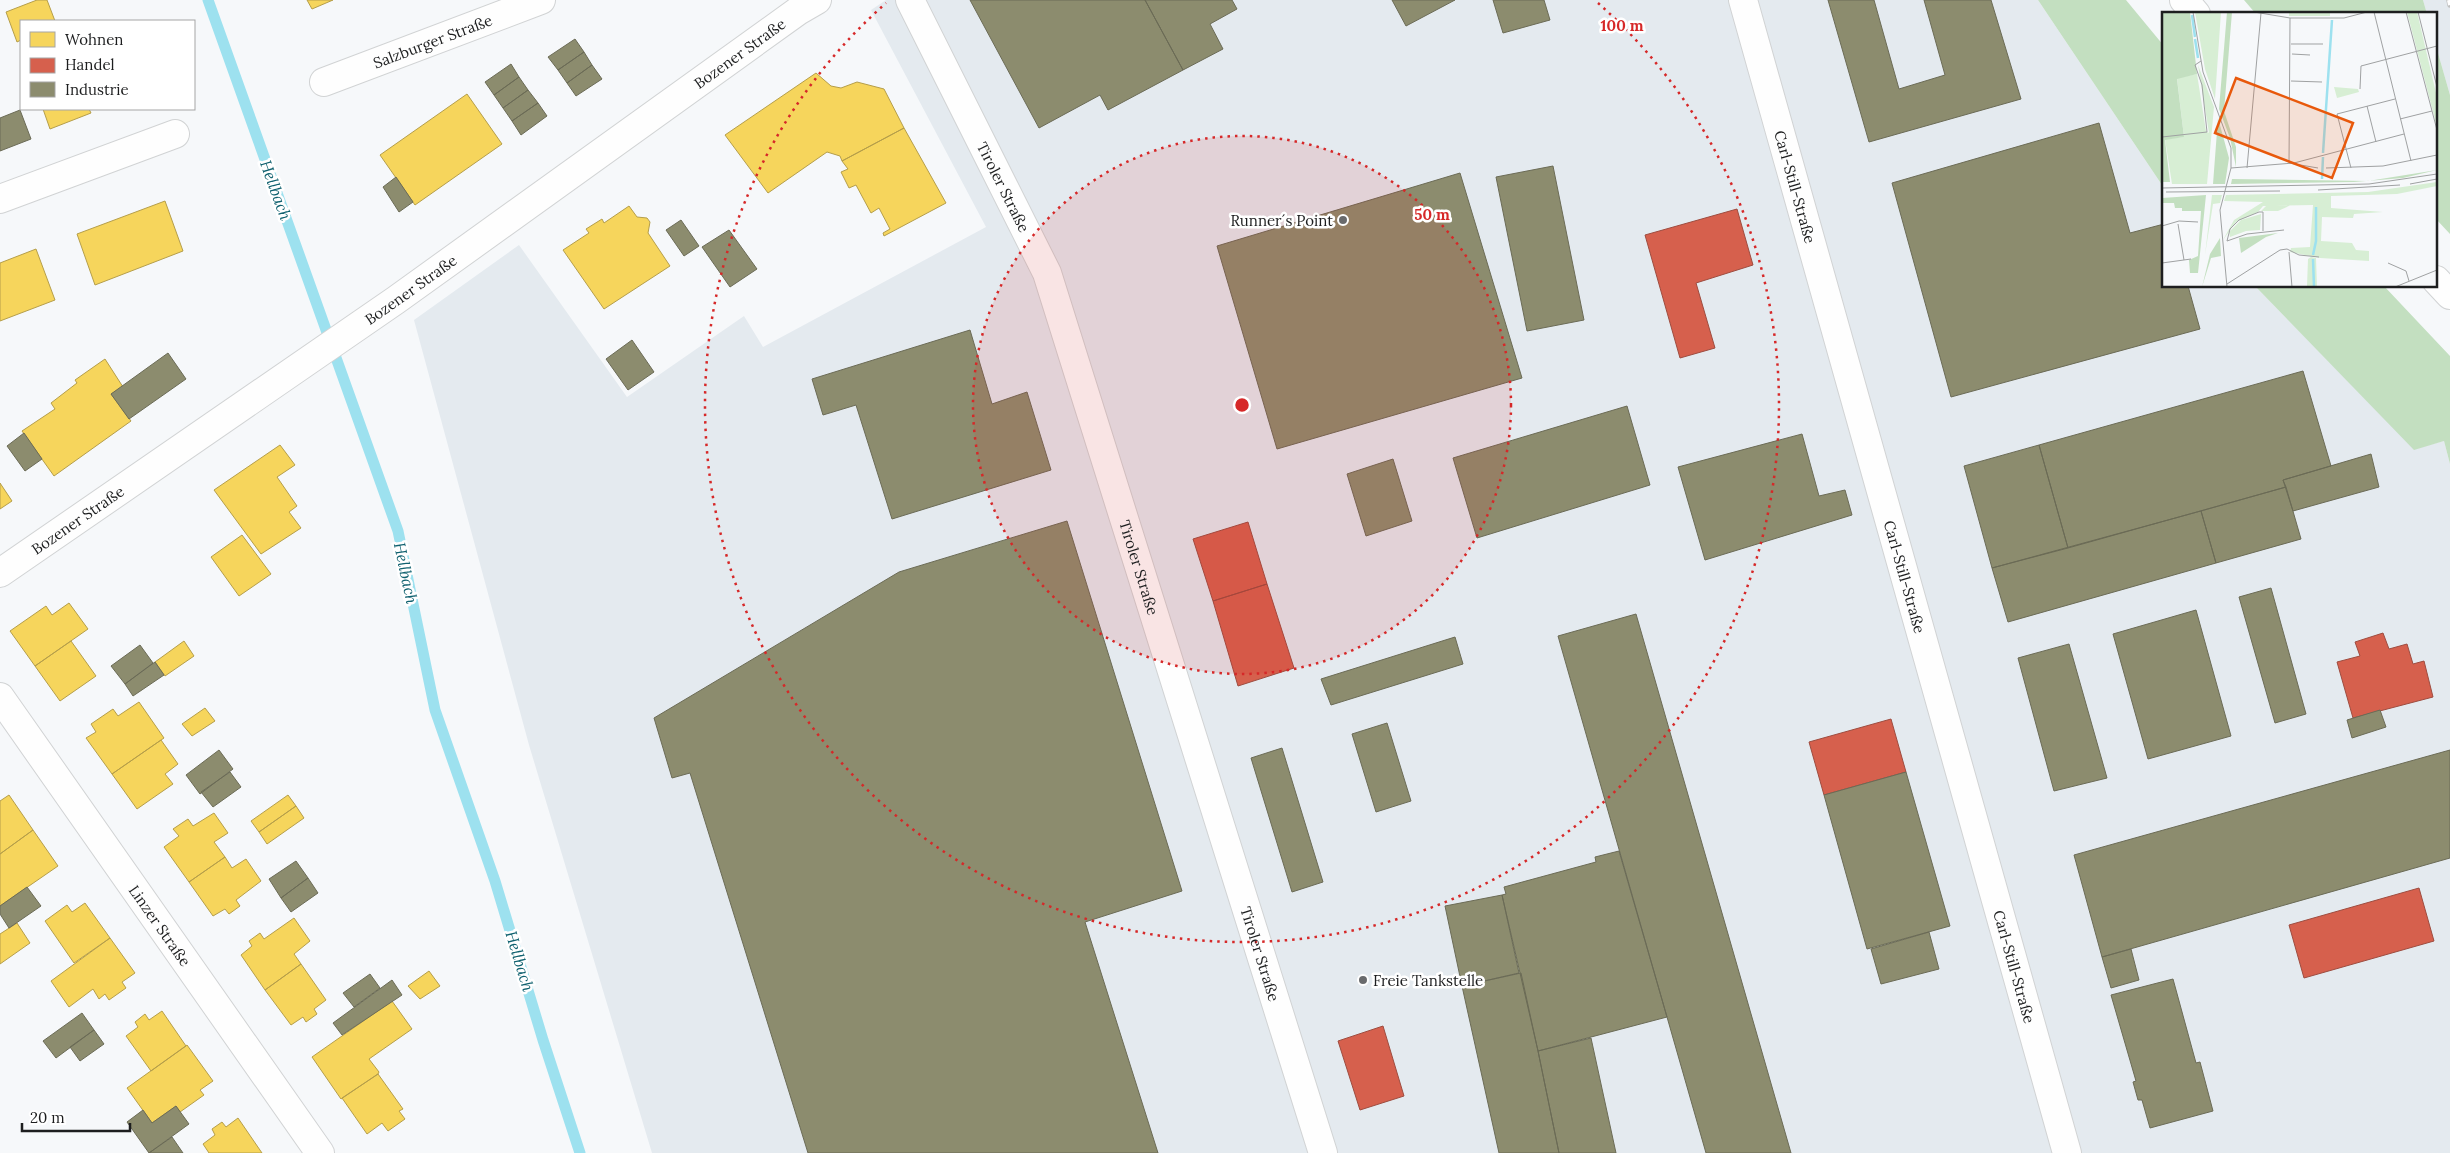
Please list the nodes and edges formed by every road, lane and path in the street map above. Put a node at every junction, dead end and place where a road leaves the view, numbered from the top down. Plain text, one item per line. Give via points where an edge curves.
1 (541, 0) edge
2 (816, 0) edge
3 (910, 0) edge
4 (1743, 0) edge
5 (2184, 0) edge
6 (2194, 12) edge
7 (324, 82) dead end
8 (175, 134) dead end
9 (0, 199) edge
10 (0, 573) edge
11 (0, 697) edge
12 (320, 1153) edge
13 (1323, 1153) edge
14 (2067, 1153) edge

1 - 7 street, Salzburger Straße
2 - 10 street, Bozener Straße via 344,335
3 - 13 street, Tiroler Straße via 1047,273
4 - 14 street, Carl-Still-Straße
5 - 6 street
8 - 9 street
11 - 12 street, Linzer Straße

